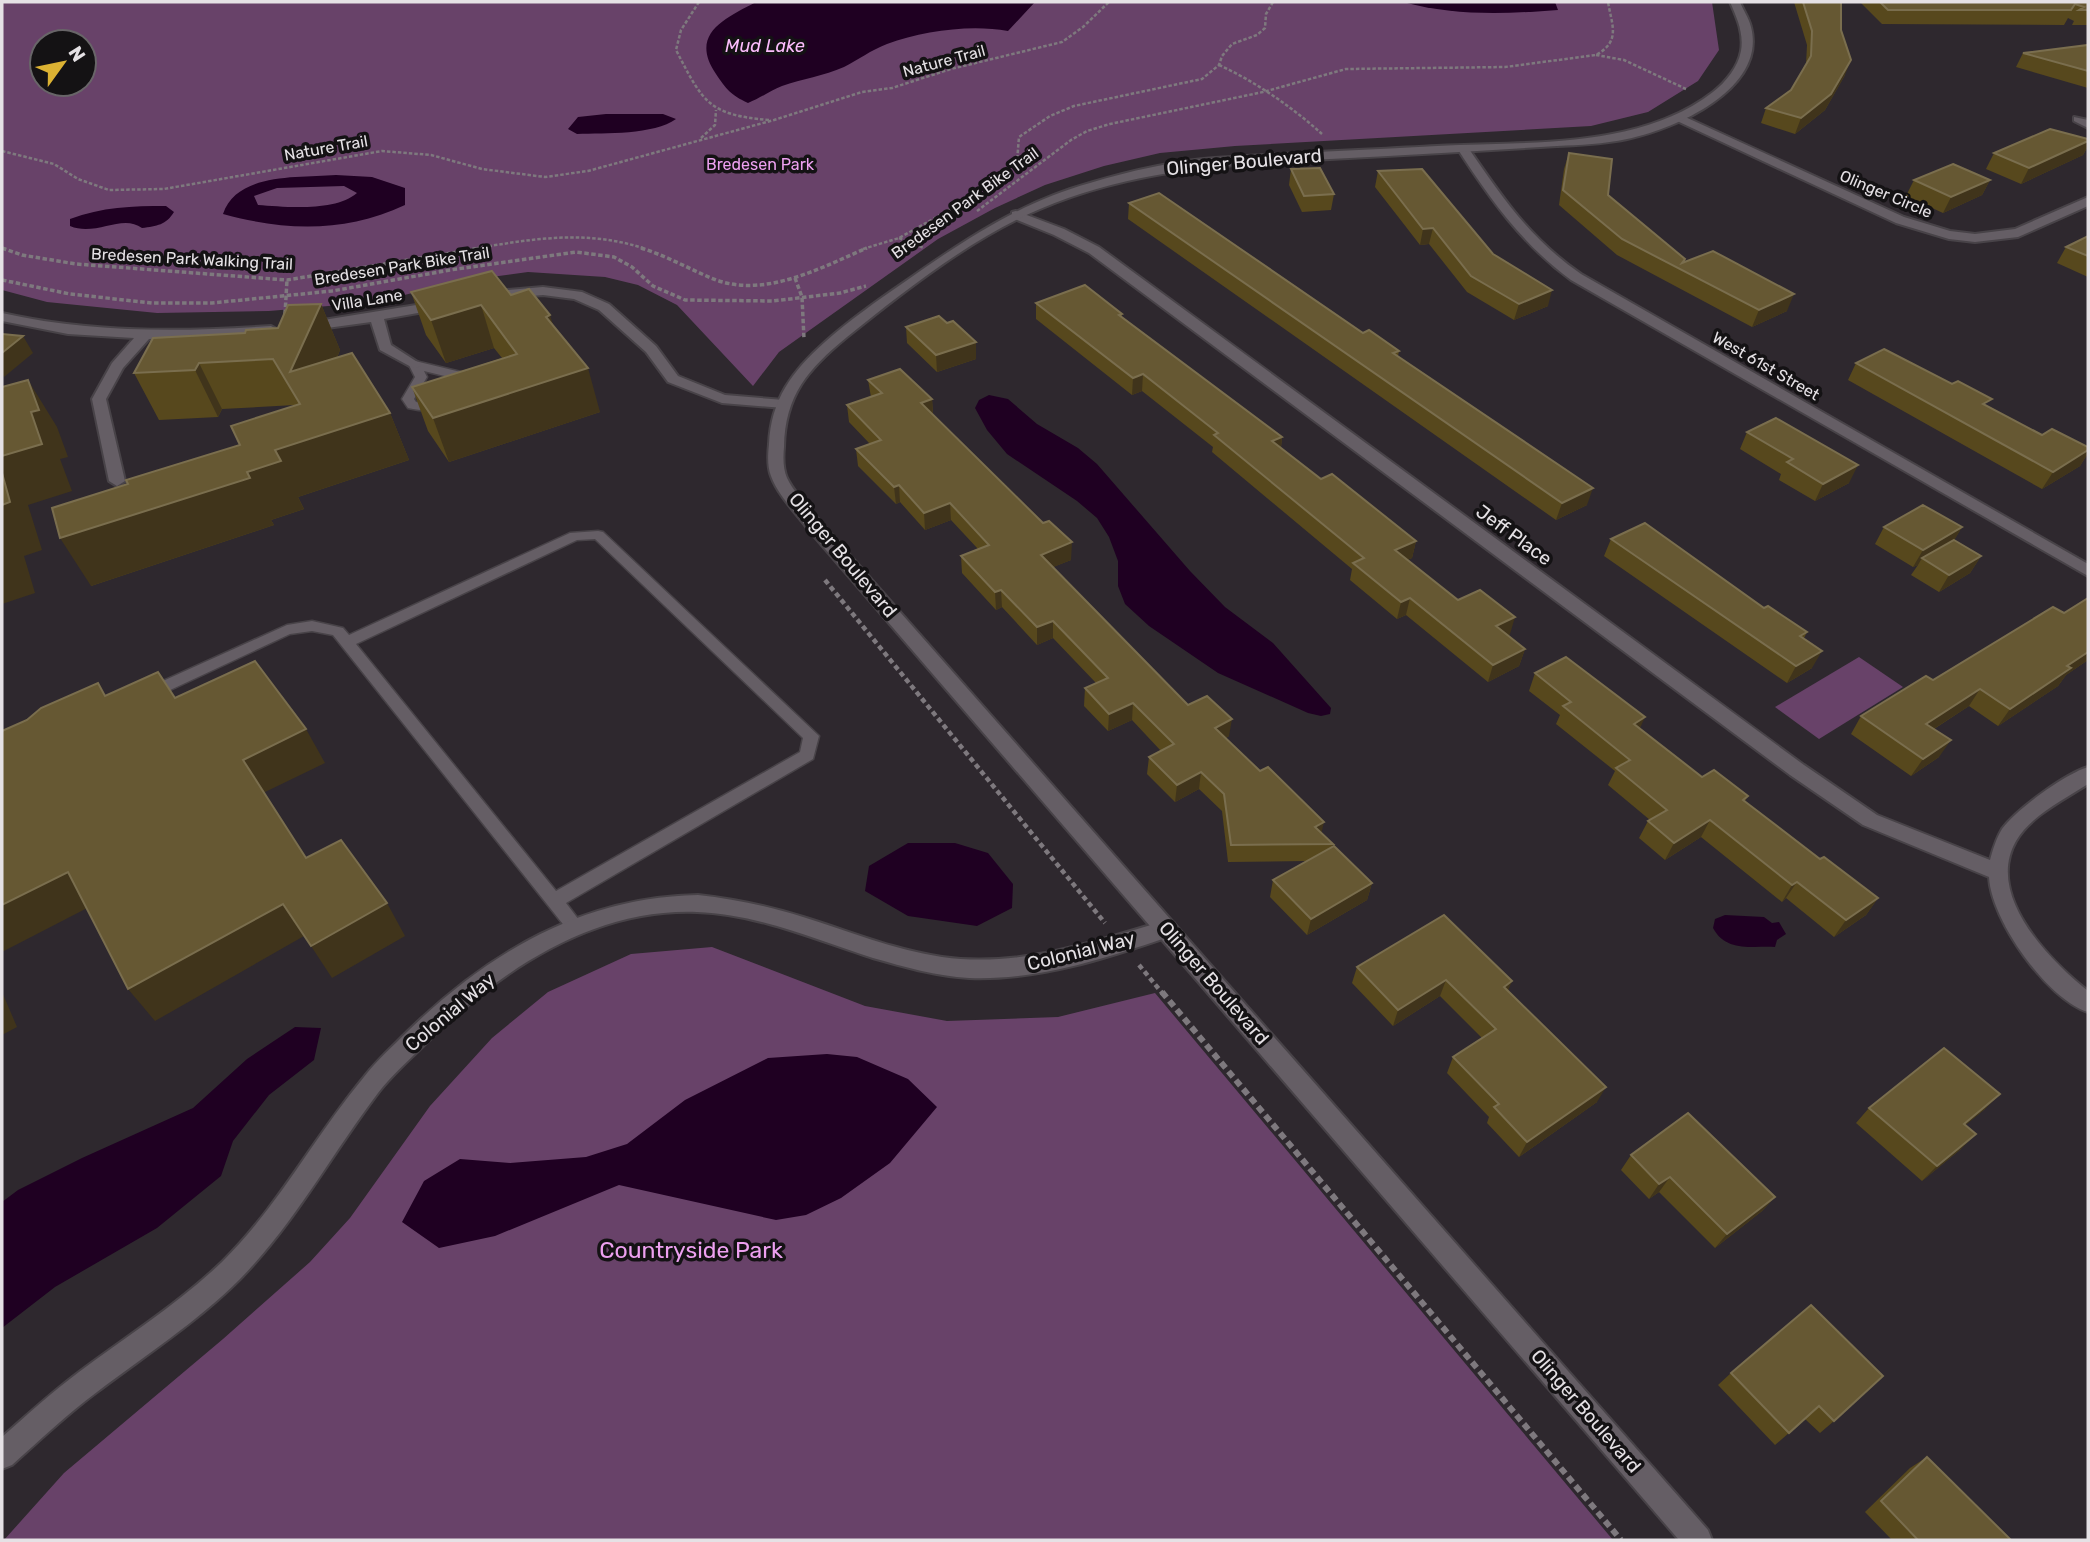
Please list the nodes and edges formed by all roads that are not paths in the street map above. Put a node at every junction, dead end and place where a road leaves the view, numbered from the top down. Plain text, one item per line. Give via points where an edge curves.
1 (1735, 2) edge
2 (1679, 118) junction
3 (1463, 148) junction
4 (2088, 201) edge
5 (1016, 215) junction
6 (2, 317) edge
7 (376, 317) junction
8 (317, 325) junction
9 (145, 334) junction
10 (210, 334) junction
11 (306, 341) edge
12 (199, 351) edge
13 (415, 365) junction
14 (784, 404) junction
15 (117, 481) joint
16 (109, 495) edge
17 (2088, 571) edge
18 (346, 642) junction
19 (129, 702) edge
20 (2088, 774) edge
21 (1998, 872) junction
22 (554, 901) junction
23 (576, 928) junction
24 (1167, 929) junction
25 (2088, 1003) edge
26 (2, 1455) edge
27 (1698, 1540) edge

1 - 2 street, Olinger Boulevard via 1749,37 1737,76
2 - 3 street, Olinger Boulevard via 1598,141
2 - 4 street, Olinger Circle via 1900,220 1948,234 2018,233
3 - 5 street, Olinger Boulevard via 1210,162 1156,170 1055,198
3 - 17 street, West 61st Street via 1527,239 1576,277
5 - 14 street, Olinger Boulevard via 943,260 852,327 809,366
5 - 21 street, Jeff Place via 1094,250 1870,820
6 - 9 street, Villa Lane via 72,330
7 - 8 street, Villa Lane
7 - 13 street via 385,347
7 - 14 street, Villa Lane via 462,299 543,291 577,295 604,307 651,349 673,379 722,399
8 - 10 street, Villa Lane
8 - 11 lane
9 - 10 street, Villa Lane
9 - 15 street via 117,366 99,399
10 - 12 lane
13 - 13 lane via 461,376 468,383 465,393 439,406 412,405 408,398 421,377
14 - 24 street, Olinger Boulevard via 777,433 777,474 813,524
15 - 16 lane via 120,491
18 - 19 lane via 338,631 312,626 287,630
18 - 22 lane
18 - 22 lane via 575,536 598,535 811,736 807,755
20 - 21 street via 2025,819 2005,841
21 - 25 street via 2005,908 2030,949
22 - 23 lane
23 - 24 street, Colonial Way via 605,916 661,904 715,904 767,913 942,966 997,969 1054,962
23 - 26 street, Colonial Way via 486,978 427,1026 372,1083 284,1212 230,1272 69,1396
24 - 27 street, Olinger Boulevard

